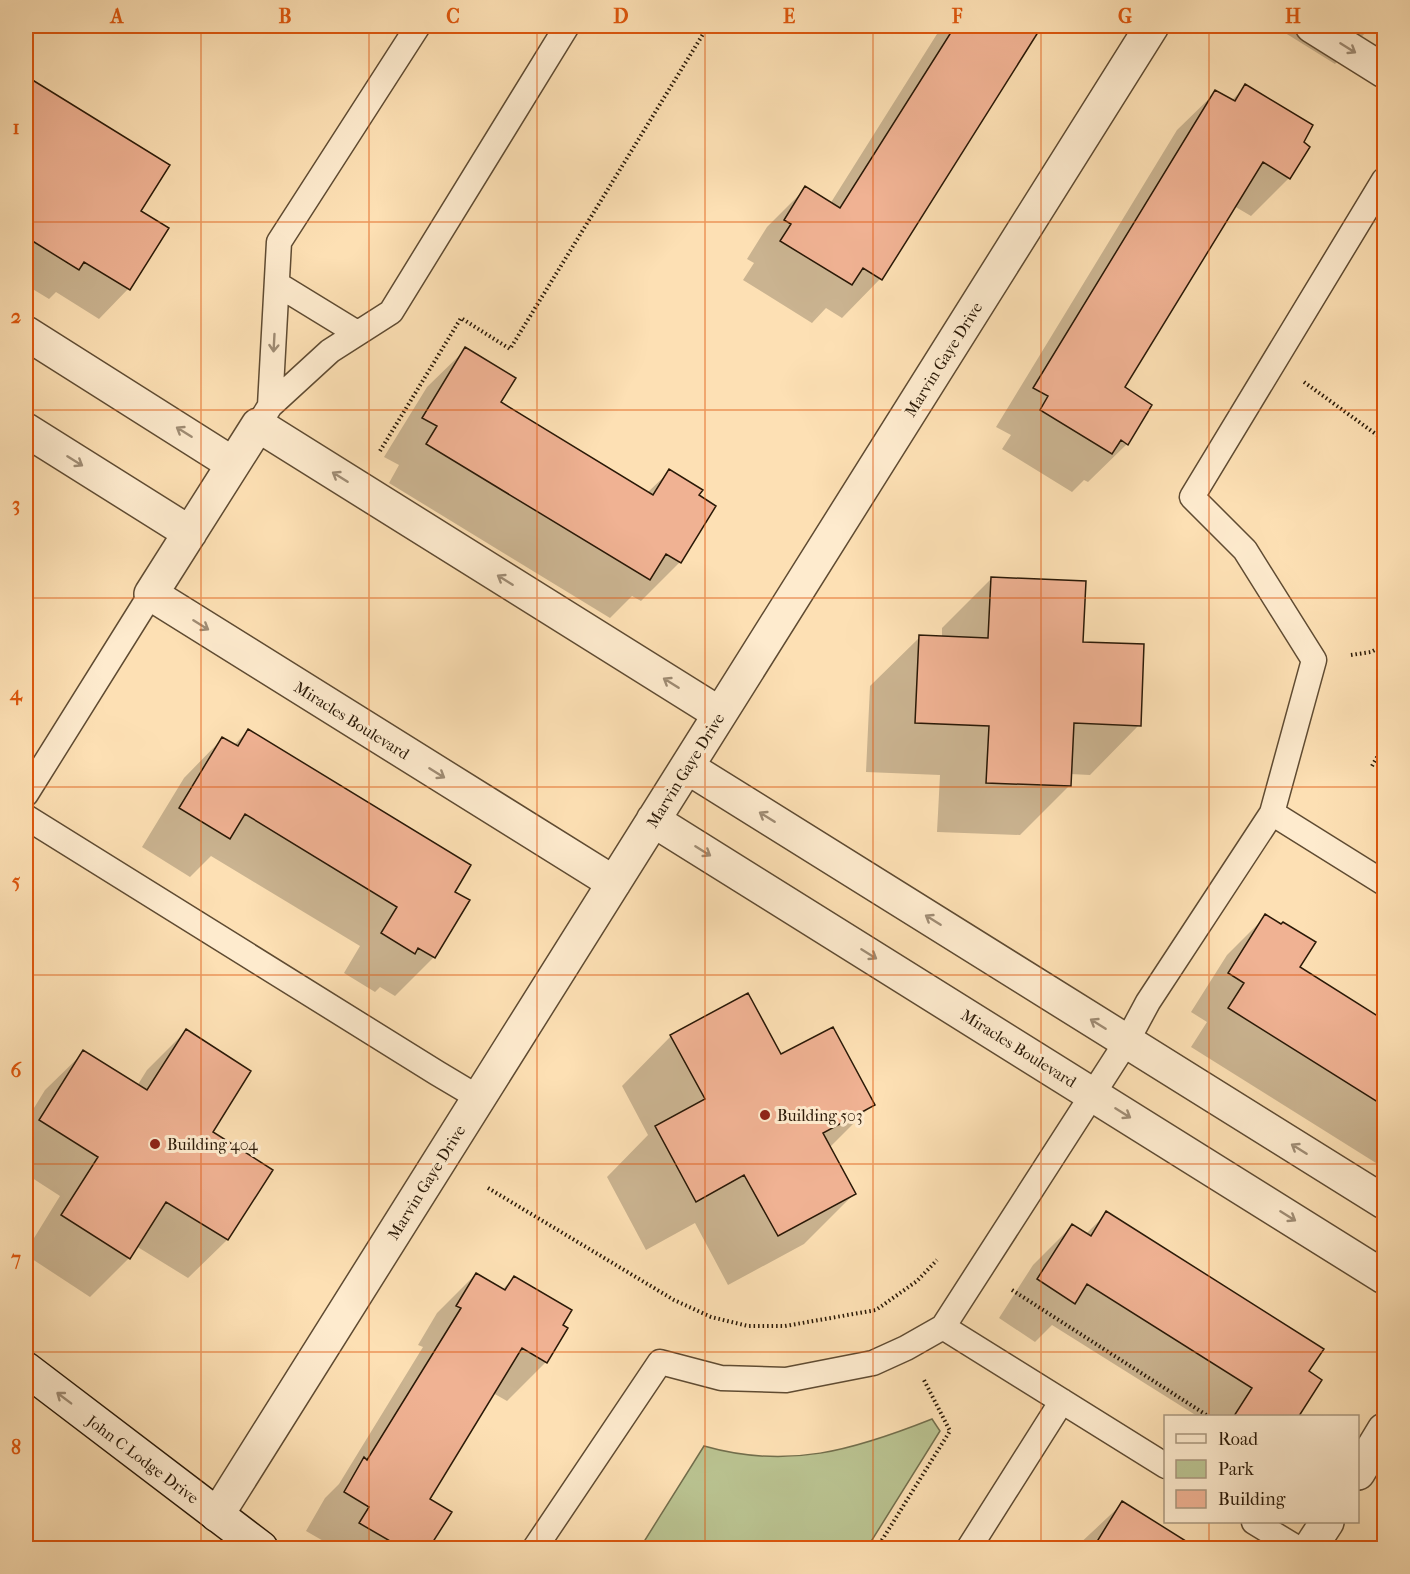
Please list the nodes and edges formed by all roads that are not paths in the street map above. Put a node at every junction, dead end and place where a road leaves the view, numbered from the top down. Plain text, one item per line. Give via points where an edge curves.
1 (418, 26) edge
2 (567, 26) edge
3 (1152, 26) edge
4 (1312, 26) edge
5 (1384, 71) edge
6 (1384, 180) edge
7 (277, 284) junction
8 (26, 333) edge
9 (357, 333) junction
10 (264, 415) junction
11 (26, 430) edge
12 (233, 464) junction
13 (190, 533) junction
14 (151, 594) junction
15 (720, 714) junction
16 (687, 766) junction
17 (26, 795) edge
18 (1272, 813) junction
19 (26, 817) edge
20 (653, 820) junction
21 (614, 883) junction
22 (1384, 883) edge
23 (1127, 1041) junction
24 (1094, 1094) junction
25 (479, 1098) junction
26 (1384, 1202) edge
27 (1384, 1277) edge
28 (943, 1327) junction
29 (26, 1369) edge
30 (1062, 1401) junction
31 (1384, 1430) edge
32 (1164, 1465) edge
33 (1359, 1471) edge
34 (217, 1515) junction
35 (1257, 1523) edge
36 (1326, 1523) edge
37 (261, 1548) edge
38 (535, 1548) edge
39 (969, 1548) edge
40 (1297, 1548) edge
41 (1310, 1548) edge

1 - 7 lane via 279,242
2 - 9 lane via 391,312
3 - 15 street, Marvin Gaye Drive
4 -> 5 street
6 - 18 lane via 1192,496 1245,550 1314,660
7 - 9 lane
7 -> 10 lane
12 -> 8 street
9 - 10 lane via 330,351
10 - 12 street
15 -> 10 street
11 -> 13 street
12 - 13 street
13 - 14 street
14 - 17 lane
14 -> 21 street, Miracles Boulevard
15 - 16 street, Marvin Gaye Drive
16 - 20 street, Marvin Gaye Drive
23 -> 16 street
18 - 22 lane
18 - 23 lane via 1148,1002
19 - 25 lane
20 - 21 street, Marvin Gaye Drive
20 -> 24 street, Miracles Boulevard
21 - 25 street, Marvin Gaye Drive
23 - 24 lane
26 -> 23 street
24 -> 27 street, Miracles Boulevard
24 - 28 lane
25 - 34 street, Marvin Gaye Drive
28 - 30 lane
28 - 38 lane via 873,1363 786,1380 721,1377 660,1362
34 -> 29 street, John C Lodge Drive
30 - 32 lane
30 - 39 lane
31 - 33 street
34 - 37 street, John C Lodge Drive
35 - 40 lane
36 - 41 street

